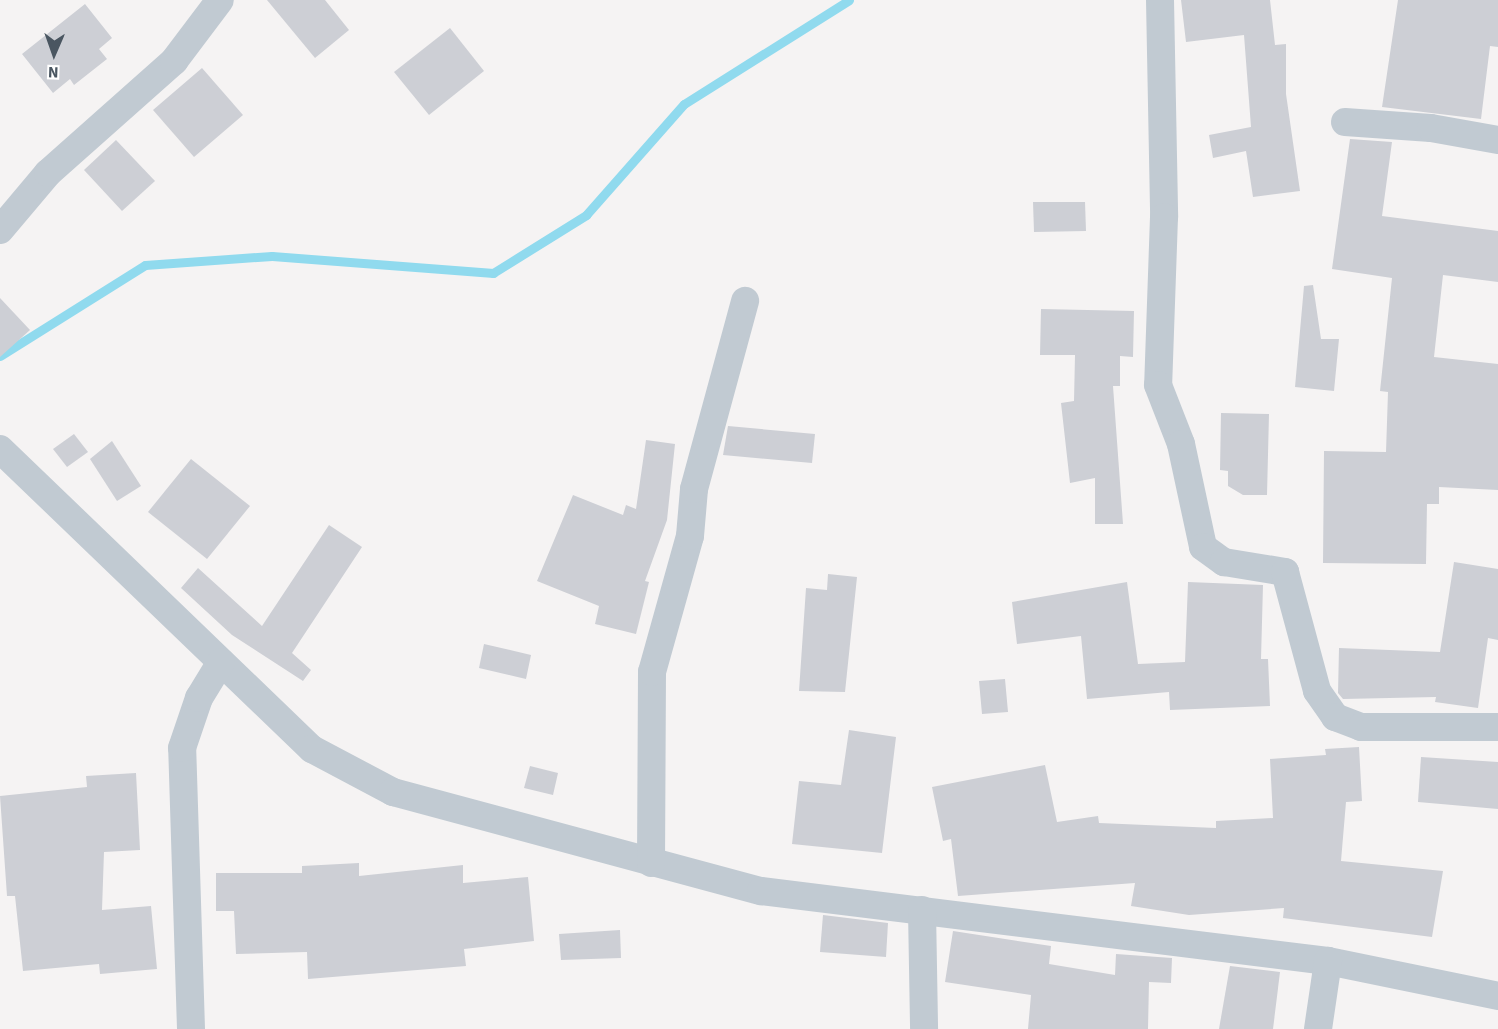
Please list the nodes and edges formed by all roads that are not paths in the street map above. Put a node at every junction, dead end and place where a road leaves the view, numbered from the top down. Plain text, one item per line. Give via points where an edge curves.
1 (220, 0) edge
2 (1160, 0) edge
3 (1345, 122) dead end
4 (1498, 140) edge
5 (0, 230) edge
6 (745, 301) dead end
7 (0, 448) edge
8 (221, 662) junction
9 (1498, 726) edge
10 (651, 864) junction
11 (922, 910) junction
12 (1328, 962) junction
13 (1498, 996) edge
14 (191, 1029) edge
15 (924, 1029) edge
16 (1318, 1029) edge

1 - 5 street via 174,61 48,173
2 - 9 street via 1164,217 1158,385 1181,444 1203,547 1224,562 1285,572 1317,691 1335,717 1361,727
3 - 4 street via 1431,128
6 - 10 street via 694,489 690,536 652,672
7 - 8 street
8 - 10 street via 312,749 393,792
8 - 14 street via 199,698 182,748
10 - 11 street via 761,891
11 - 12 street
11 - 15 street
12 - 13 street
12 - 16 street

